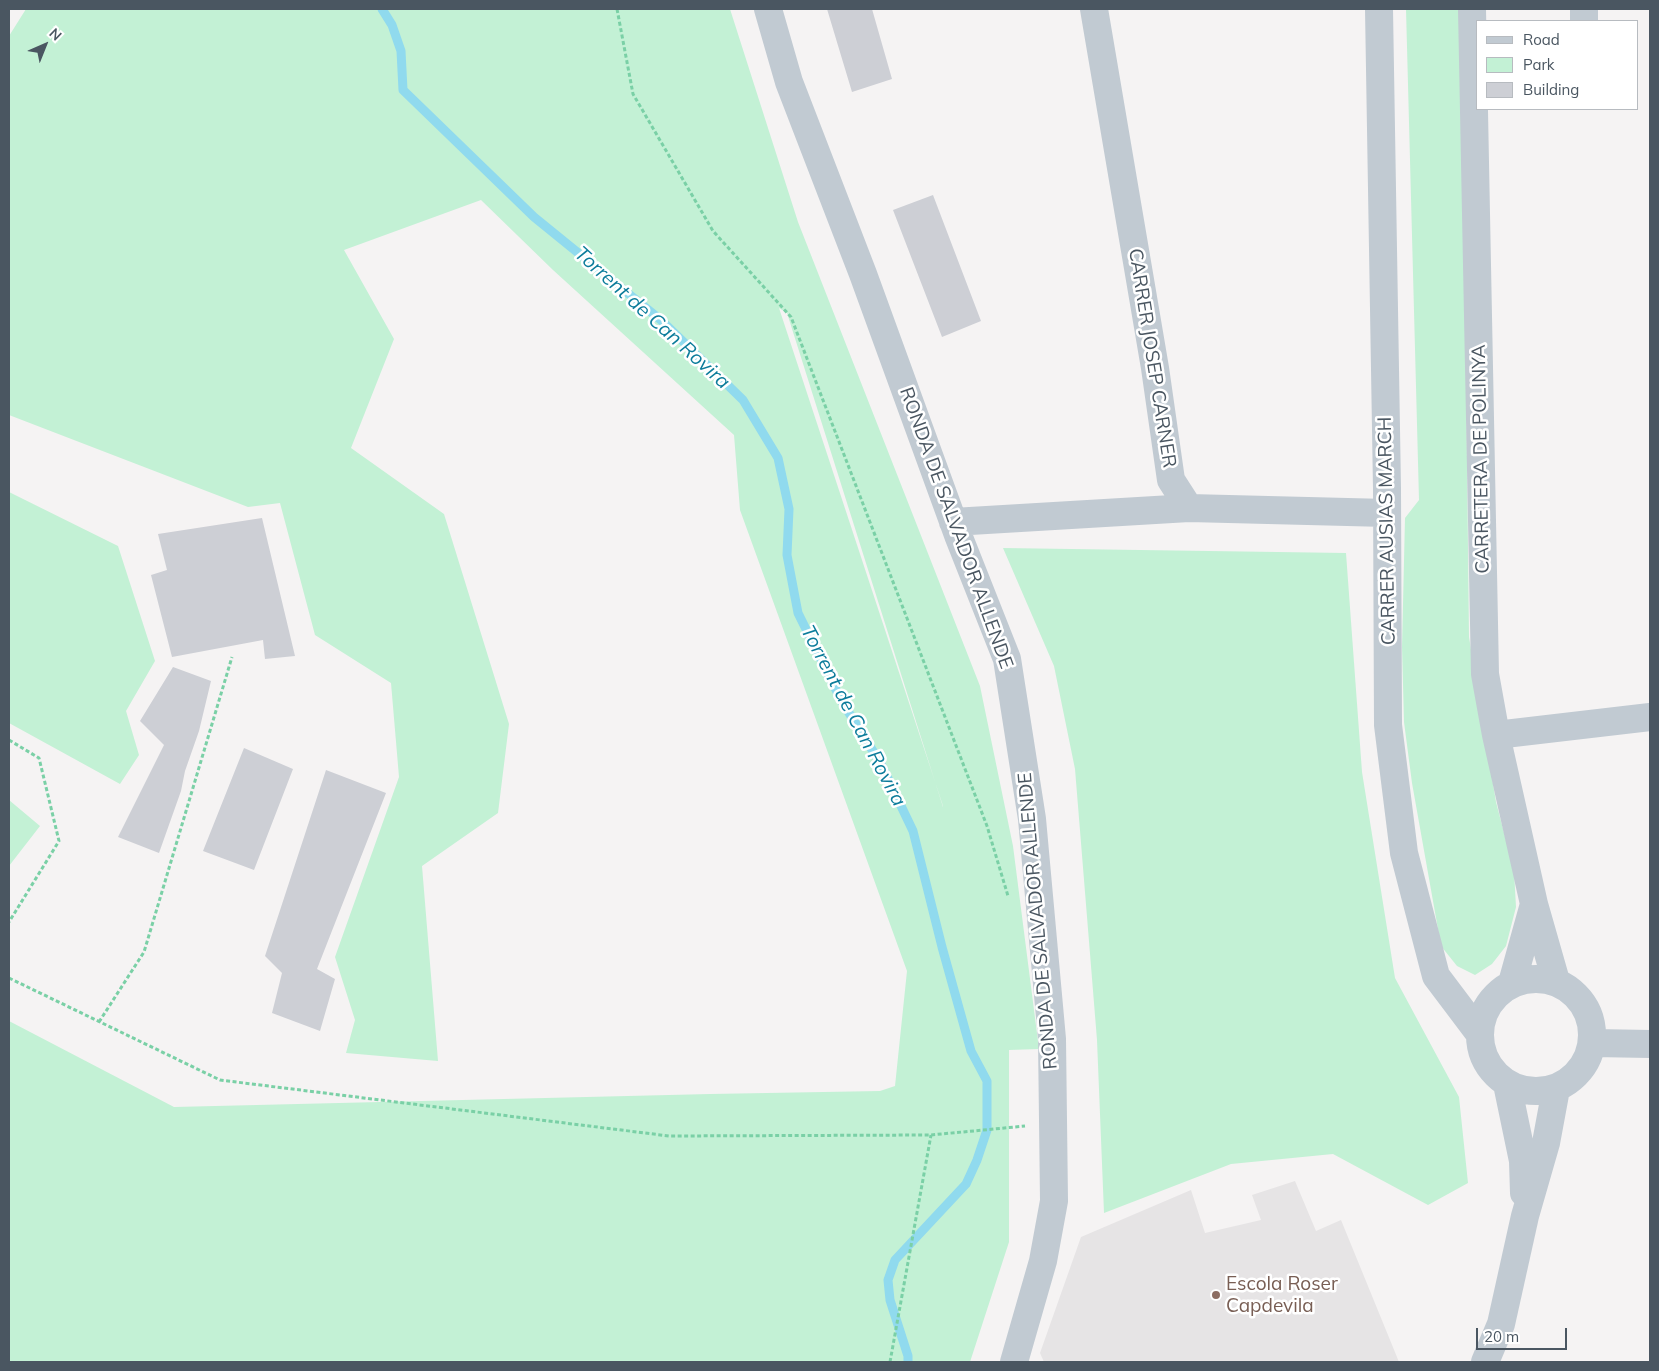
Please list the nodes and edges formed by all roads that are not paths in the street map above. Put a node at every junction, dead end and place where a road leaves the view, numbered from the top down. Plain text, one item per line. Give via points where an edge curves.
1 (768, 9) edge
2 (1094, 9) edge
3 (1379, 9) edge
4 (1472, 9) edge
5 (1189, 508) junction
6 (1387, 513) junction
7 (953, 522) junction
8 (1650, 716) edge
9 (1496, 735) junction
10 (1534, 904) junction
11 (1556, 981) junction
12 (1512, 983) junction
13 (1479, 1033) junction
14 (1594, 1043) junction
15 (1650, 1044) edge
16 (1507, 1084) junction
17 (1556, 1089) junction
18 (1525, 1216) junction
19 (1014, 1362) edge
20 (1486, 1362) edge

1 - 7 street, RONDA DE SALVADOR ALLENDE via 789,82
2 - 5 street, CARRER JOSEP CARNER via 1171,480
3 - 6 street, CARRER AUSIAS MARCH
4 - 9 street, CARRETERA DE POLINYA via 1485,674
5 - 6 street
5 - 7 street
6 - 13 street, CARRER AUSIAS MARCH via 1388,725 1404,853 1436,976
7 - 19 street, RONDA DE SALVADOR ALLENDE via 1007,659 1032,819 1052,1039 1054,1201 1043,1261
8 - 9 street
9 - 10 street, CARRETERA DE POLINYA
10 - 11 street, CARRETERA DE POLINYA
10 - 12 street, CARRETERA DE POLINYA
11 - 12 street via 1535,977
11 - 14 street via 1584,1002
12 - 13 street via 1489,1003
13 - 16 street via 1484,1057
14 - 15 street
14 - 17 street via 1586,1064
16 - 17 street via 1530,1091
16 - 18 street via 1523,1161
17 - 18 street via 1546,1142
18 - 20 street via 1501,1324

